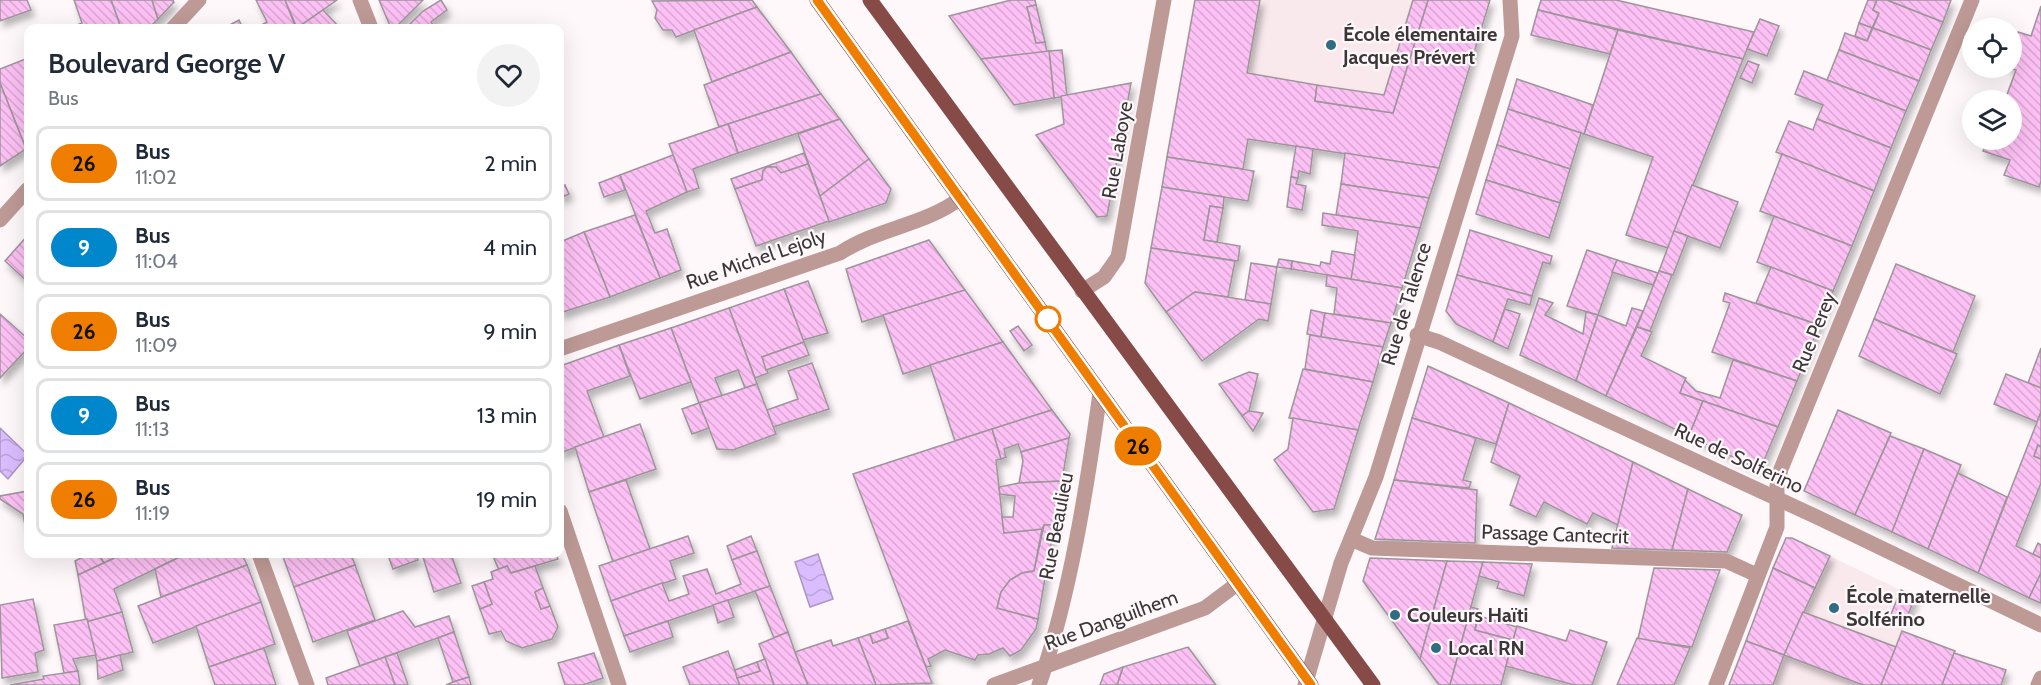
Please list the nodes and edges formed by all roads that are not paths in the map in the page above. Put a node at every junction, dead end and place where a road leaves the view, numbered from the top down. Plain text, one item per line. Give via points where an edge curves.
1 (199, 0) edge
2 (360, 0) edge
3 (817, 0) edge
4 (870, 0) edge
5 (1164, 0) edge
6 (1510, 0) edge
7 (1972, 0) edge
8 (177, 24) edge
9 (369, 24) edge
10 (24, 193) edge
11 (961, 198) junction
12 (0, 220) edge
13 (1082, 291) junction
14 (1417, 335) junction
15 (564, 348) edge
16 (1100, 393) junction
17 (1776, 500) junction
18 (564, 523) edge
19 (1351, 539) junction
20 (260, 558) edge
21 (1757, 575) junction
22 (1236, 584) junction
23 (1325, 617) junction
24 (2041, 626) edge
25 (1045, 666) junction
26 (2041, 678) edge
27 (1308, 683) edge
28 (307, 685) edge
29 (619, 685) edge
30 (993, 685) edge
31 (1039, 685) edge
32 (1373, 685) edge
33 (1716, 685) edge
34 (2038, 685) edge

1 - 8 street
2 - 9 street
3 - 11 main road
4 - 13 main road
5 - 13 street, Rue Laboye via 1118,257 1104,277
6 - 14 street, Rue de Talence via 1512,36
7 - 17 street, Rue Perey via 1781,469
10 - 12 street
11 - 15 street, Rue Michel Lejoly via 941,213 862,238 840,253
11 - 16 main road
13 - 23 main road
14 - 17 street, Rue de Solferino
14 - 19 street, Rue de Talence via 1376,477
16 - 22 main road
16 - 25 street, Rue Beaulieu via 1058,622
17 - 21 street, Rue Perey via 1777,528
17 - 24 street, Rue de Solferino
18 - 29 street
19 - 21 street, Passage Cantecrit via 1372,548 1726,561
19 - 23 street, Rue de Talence
20 - 28 street
21 - 33 street, Rue Perey
22 - 25 street, Rue Danguilhem via 1205,608
22 - 27 main road
23 - 27 street, Rue de Talence
23 - 32 main road
25 - 30 street, Rue Danguilhem
25 - 31 street, Rue Beaulieu
26 - 34 street

